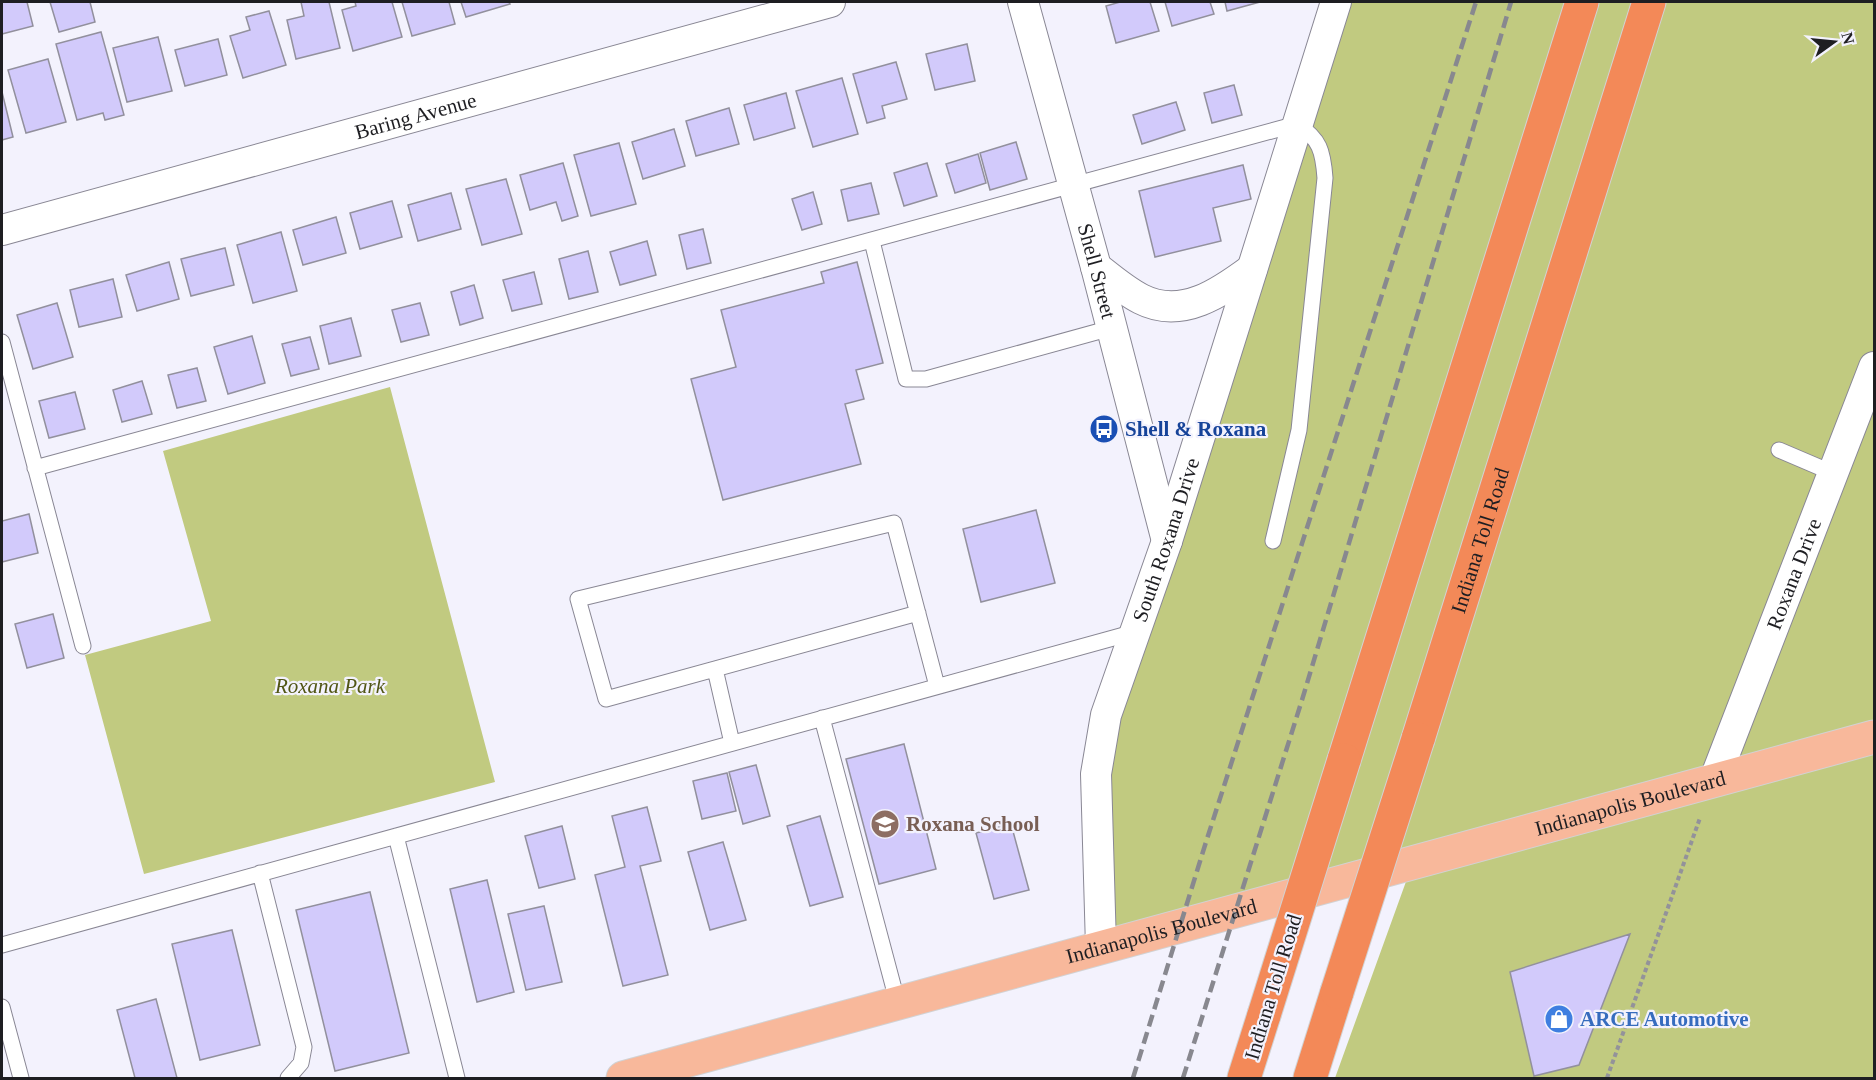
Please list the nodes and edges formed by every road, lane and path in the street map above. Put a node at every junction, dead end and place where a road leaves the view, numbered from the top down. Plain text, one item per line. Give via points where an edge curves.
1 (830, 2) edge
2 (1023, 2) edge
3 (1336, 2) edge
4 (1582, 2) edge
5 (1649, 2) edge
6 (1297, 124) junction
7 (1072, 186) junction
8 (2, 230) edge
9 (872, 241) junction
10 (1096, 267) junction
11 (1252, 269) junction
12 (1111, 328) junction
13 (2, 342) edge
14 (1875, 367) edge
15 (1779, 450) dead end
16 (35, 468) junction
17 (1833, 473) junction
18 (1273, 540) dead end
19 (1167, 541) junction
20 (918, 614) junction
21 (1135, 632) junction
22 (83, 646) dead end
23 (715, 669) junction
24 (937, 686) junction
25 (822, 718) junction
26 (1875, 737) edge
27 (732, 743) junction
28 (1714, 781) junction
29 (396, 836) junction
30 (260, 873) junction
31 (2, 945) edge
32 (1101, 947) junction
33 (898, 1004) junction
34 (2, 1007) edge
35 (21, 1078) edge
36 (288, 1078) edge
37 (457, 1078) edge
38 (623, 1078) edge
39 (1244, 1078) edge
40 (1310, 1078) edge
41 (1606, 1078) edge

1 - 8 street, Baring Avenue
2 - 7 street, Shell Street
3 - 6 street, South Roxana Drive
4 - 39 highway, Indiana Toll Road, bridge
5 - 40 highway, Indiana Toll Road, bridge
6 - 7 lane
6 - 11 street, South Roxana Drive
6 - 18 lane via 1316,139 1325,178 1299,430
7 - 9 lane
7 - 10 street, Shell Street
9 - 12 lane via 906,379 926,379
9 - 16 lane
10 - 11 street via 1144,301 1173,306 1214,296
10 - 12 street, Shell Street
11 - 19 street, South Roxana Drive
12 - 19 street, Shell Street
13 - 16 lane
14 - 17 street, Roxana Drive
15 - 17 lane
16 - 22 lane
17 - 28 street, Roxana Drive
19 - 21 street, South Roxana Drive
20 - 23 lane
20 - 23 lane via 894,523 578,599 606,699
20 - 24 lane
21 - 24 lane
21 - 32 street, South Roxana Drive via 1106,715 1096,774
23 - 27 lane
24 - 25 lane
25 - 27 lane
25 - 33 lane
26 - 28 main road, Indianapolis Boulevard
27 - 29 lane
28 - 32 main road, Indianapolis Boulevard
28 - 41 path
29 - 30 lane
29 - 37 lane
30 - 31 lane
30 - 36 lane via 304,1047 301,1063
32 - 33 main road, Indianapolis Boulevard
33 - 38 main road, Indianapolis Boulevard
34 - 35 lane

